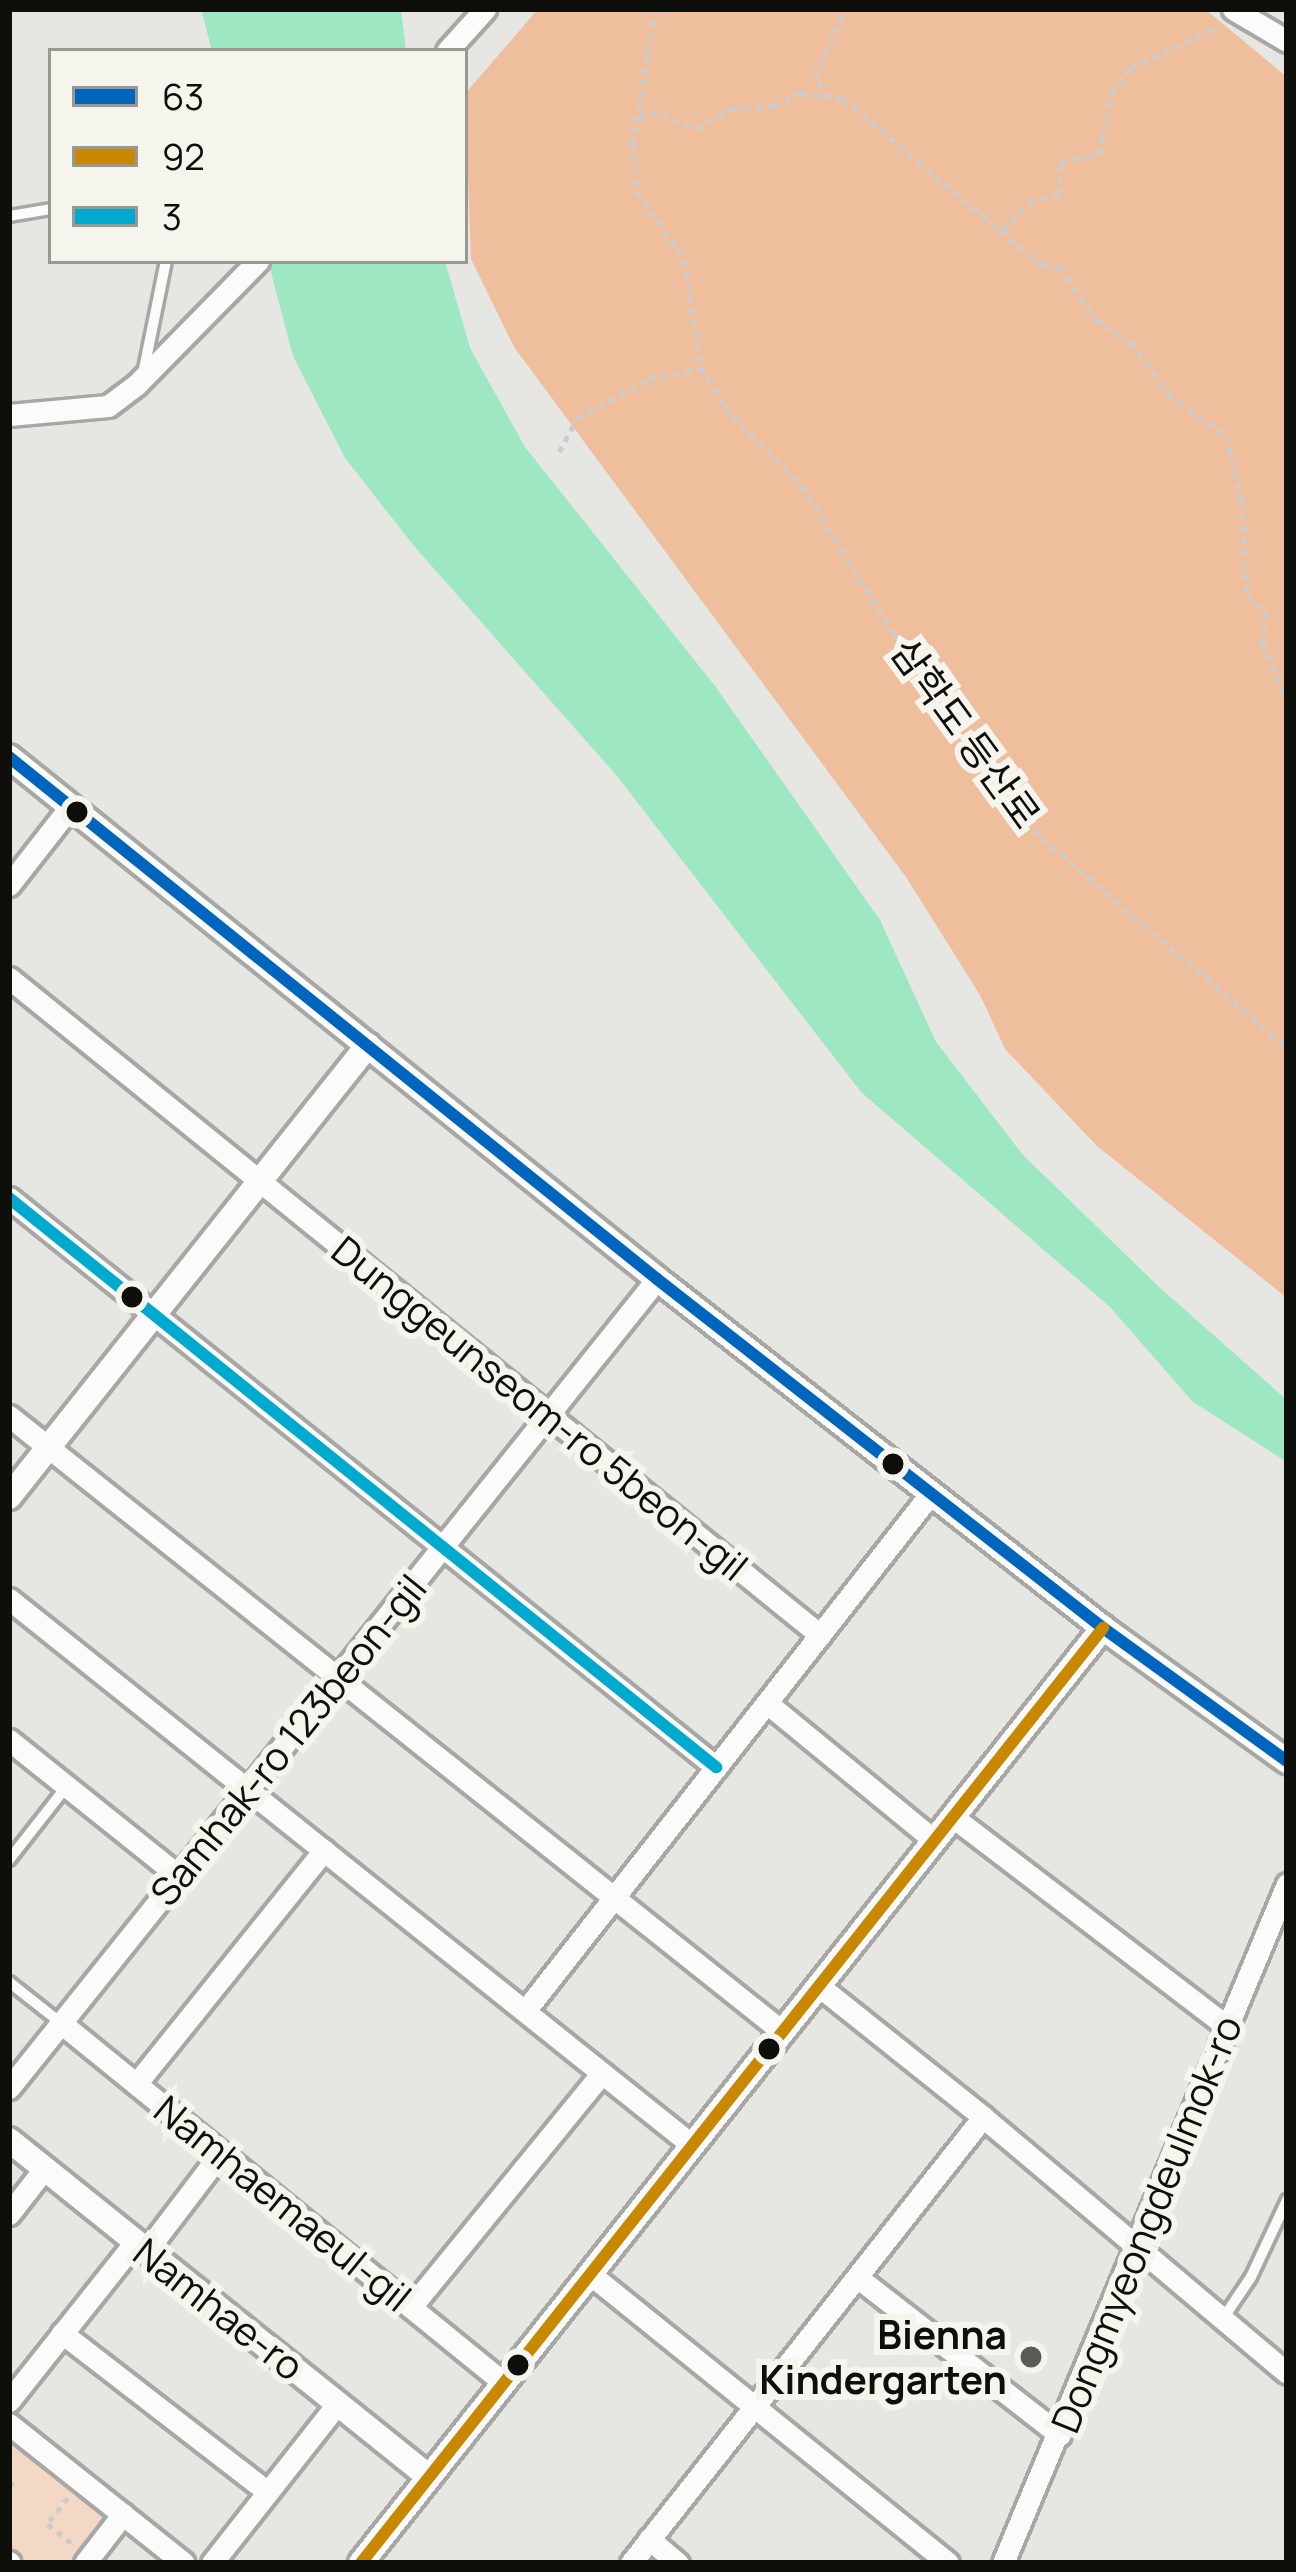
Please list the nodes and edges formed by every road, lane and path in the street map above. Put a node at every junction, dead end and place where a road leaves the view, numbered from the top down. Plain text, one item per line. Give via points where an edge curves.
1 (484, 9) edge
2 (656, 9) edge
3 (845, 9) edge
4 (1236, 11) edge
5 (1287, 41) edge
6 (450, 48) edge
7 (827, 98) junction
8 (640, 116) junction
9 (48, 210) edge
10 (9, 216) edge
11 (1003, 230) junction
12 (165, 264) edge
13 (255, 264) edge
14 (701, 368) junction
15 (142, 378) junction
16 (9, 415) edge
17 (559, 452) dead end
18 (1287, 699) edge
19 (9, 757) edge
20 (70, 807) junction
21 (9, 885) edge
22 (9, 977) edge
23 (368, 1045) junction
24 (1287, 1048) edge
25 (260, 1181) junction
26 (9, 1198) edge
27 (657, 1280) junction
28 (154, 1315) junction
29 (548, 1415) junction
30 (9, 1416) edge
31 (49, 1448) junction
32 (931, 1493) junction
33 (9, 1498) edge
34 (443, 1547) junction
35 (9, 1599) edge
36 (1103, 1628) junction
37 (820, 1635) junction
38 (338, 1678) junction
39 (766, 1703) junction
40 (9, 1740) edge
41 (1287, 1761) edge
42 (716, 1767) junction
43 (67, 1786) junction
44 (248, 1790) junction
45 (953, 1816) junction
46 (935, 1841) junction
47 (324, 1850) junction
48 (9, 1860) edge
49 (179, 1876) junction
50 (1287, 1884) edge
51 (614, 1897) junction
52 (9, 1982) edge
53 (819, 1986) junction
54 (525, 2011) junction
55 (61, 2023) junction
56 (1226, 2026) junction
57 (783, 2032) junction
58 (602, 2073) junction
59 (136, 2084) junction
60 (9, 2088) edge
61 (983, 2116) junction
62 (9, 2140) edge
63 (692, 2146) junction
64 (221, 2153) junction
65 (44, 2169) junction
66 (1287, 2200) edge
67 (9, 2215) edge
68 (141, 2246) junction
69 (1135, 2249) junction
70 (590, 2274) junction
71 (857, 2277) junction
72 (411, 2307) junction
73 (1222, 2320) junction
74 (62, 2333) junction
75 (1287, 2373) edge
76 (504, 2383) junction
77 (9, 2401) edge
78 (338, 2403) junction
79 (755, 2407) junction
80 (9, 2424) edge
81 (1060, 2435) junction
82 (429, 2476) junction
83 (268, 2492) junction
84 (72, 2493) dead end
85 (123, 2514) junction
86 (649, 2540) junction
87 (84, 2558) edge
88 (365, 2562) edge
89 (184, 2563) edge
90 (212, 2563) edge
91 (631, 2563) edge
92 (678, 2563) edge
93 (948, 2563) edge
94 (1003, 2563) edge

1 - 6 street
2 - 8 path, 삼학도 등산로
3 - 7 path via 815,77
4 - 5 street
4 - 11 path via 1130,68 1112,93 1098,154 1060,162 1058,195 1029,202
7 - 8 path via 800,93 774,106 732,107 697,129 650,111
7 - 11 path via 844,99
8 - 14 path, 삼학도 등산로 via 633,144 638,191 685,260
9 - 10 lane
11 - 18 path via 1042,266 1060,267 1096,320 1131,343 1169,394 1226,436 1242,502 1247,595 1266,614 1263,644
12 - 15 lane
13 - 15 street
14 - 17 path via 650,379 577,418
14 - 24 path, 삼학도 등산로 via 725,407 802,487 895,635 1042,838
15 - 16 street via 94,410
19 - 20 street
20 - 21 street
20 - 23 street
22 - 25 street, Dunggeunseom-ro 5beon-gil
23 - 25 street
23 - 27 street
25 - 28 street
25 - 29 street, Dunggeunseom-ro 5beon-gil
26 - 28 street
27 - 29 street, Samhak-ro 123beon-gil
27 - 32 street
28 - 31 street
28 - 34 street
29 - 34 street, Samhak-ro 123beon-gil
29 - 37 street, Dunggeunseom-ro 5beon-gil
30 - 31 street
31 - 33 street
31 - 38 street
32 - 36 street
32 - 37 street
34 - 38 street, Samhak-ro 123beon-gil
34 - 42 street
35 - 44 street
36 - 41 street
36 - 45 street
37 - 39 street
38 - 44 street, Samhak-ro 123beon-gil
38 - 51 street
39 - 42 street
39 - 46 street
40 - 43 street
42 - 51 street
43 - 48 lane
43 - 49 street
44 - 47 street
44 - 49 street, Samhak-ro 123beon-gil
45 - 46 street
45 - 56 street
46 - 53 street
47 - 54 street
47 - 59 street
49 - 55 street, Samhak-ro 123beon-gil
50 - 56 street, Dongmyeongdeulmok-ro
51 - 54 street
51 - 57 street
52 - 55 lane
53 - 57 street
53 - 61 street
54 - 58 street
55 - 59 street, Namhaemaeul-gil
55 - 60 street, Samhak-ro 123beon-gil
56 - 69 street, Dongmyeongdeulmok-ro
57 - 63 street
58 - 63 street
58 - 72 street
59 - 64 street, Namhaemaeul-gil
61 - 69 street
61 - 71 street
62 - 65 street, Namhae-ro
63 - 70 street
64 - 68 street
64 - 72 street, Namhaemaeul-gil
65 - 67 street
65 - 68 street, Namhae-ro
66 - 73 lane
68 - 74 street
68 - 78 street, Namhae-ro
69 - 73 street
69 - 81 street, Dongmyeongdeulmok-ro
70 - 76 street
70 - 79 street
71 - 79 street
71 - 81 street
72 - 76 street, Namhaemaeul-gil
73 - 75 street
74 - 77 street
74 - 83 street
76 - 82 street
78 - 82 street, Namhae-ro
78 - 83 street
79 - 86 street
79 - 93 street
80 - 85 street
81 - 94 street, Dongmyeongdeulmok-ro
82 - 88 street
83 - 90 street
84 - 87 path via 48,2524
85 - 87 street
85 - 89 street
86 - 91 street
86 - 92 street

